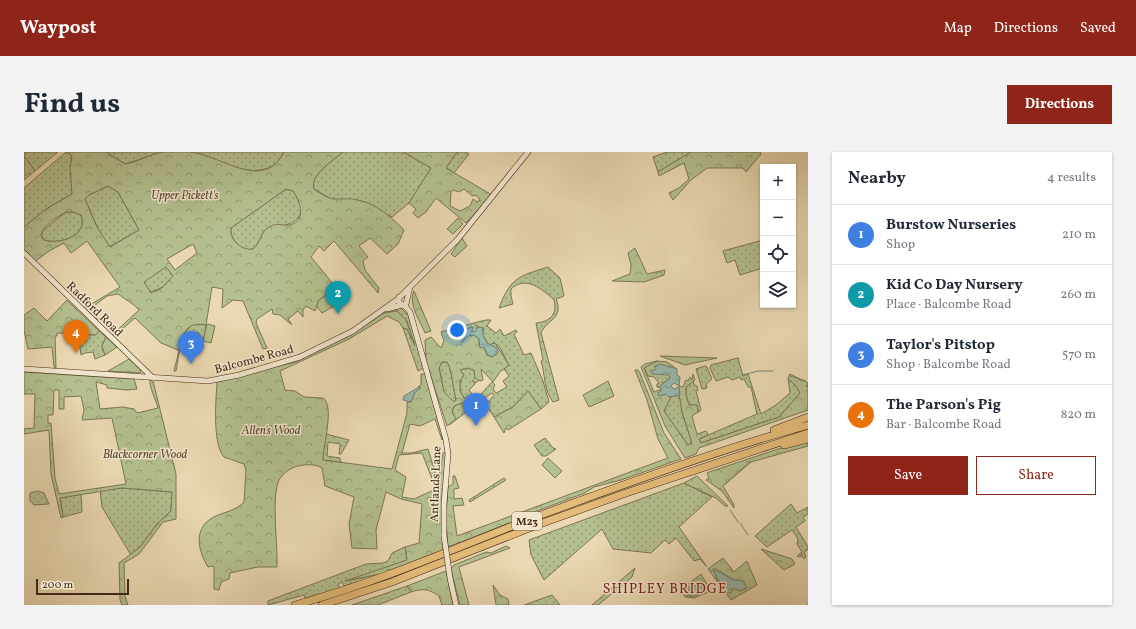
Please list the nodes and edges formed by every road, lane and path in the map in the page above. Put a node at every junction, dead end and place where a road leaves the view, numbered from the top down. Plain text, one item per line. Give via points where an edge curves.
1 (528, 152) edge
2 (24, 253) edge
3 (411, 285) junction
4 (400, 296) junction
5 (408, 299) junction
6 (402, 305) junction
7 (382, 310) junction
8 (413, 320) junction
9 (145, 369) junction
10 (24, 370) edge
11 (142, 377) junction
12 (153, 378) junction
13 (808, 417) edge
14 (808, 425) edge
15 (808, 433) edge
16 (760, 438) junction
17 (808, 439) edge
18 (762, 449) junction
19 (295, 605) edge
20 (322, 605) edge
21 (456, 605) edge

1 - 3 main road, Balcombe Road via 458,239
2 - 9 main road, Radford Road
3 - 4 main road, Balcombe Road
3 - 5 main road
4 - 5 main road via 406,296
4 - 6 main road via 399,302
4 - 7 main road, Balcombe Road
5 - 6 main road via 407,303
5 - 8 main road, Antlands Lane
6 - 7 main road, Balcombe Road
6 - 8 main road, Antlands Lane via 408,309
7 - 12 main road, Balcombe Road via 344,335 286,362 210,381
8 - 21 main road, Antlands Lane, bridge via 446,440 448,456 444,536
9 - 11 main road
9 - 12 main road, Radford Road
10 - 11 main road, Balcombe Road
11 - 12 main road, Balcombe Road
13 - 16 highway, M23
14 - 16 highway, M23
15 - 18 highway, M23 via 770,444
16 - 19 highway, M23 via 606,491 401,571
17 - 18 highway, M23
18 - 20 highway, M23 via 626,492 392,582

